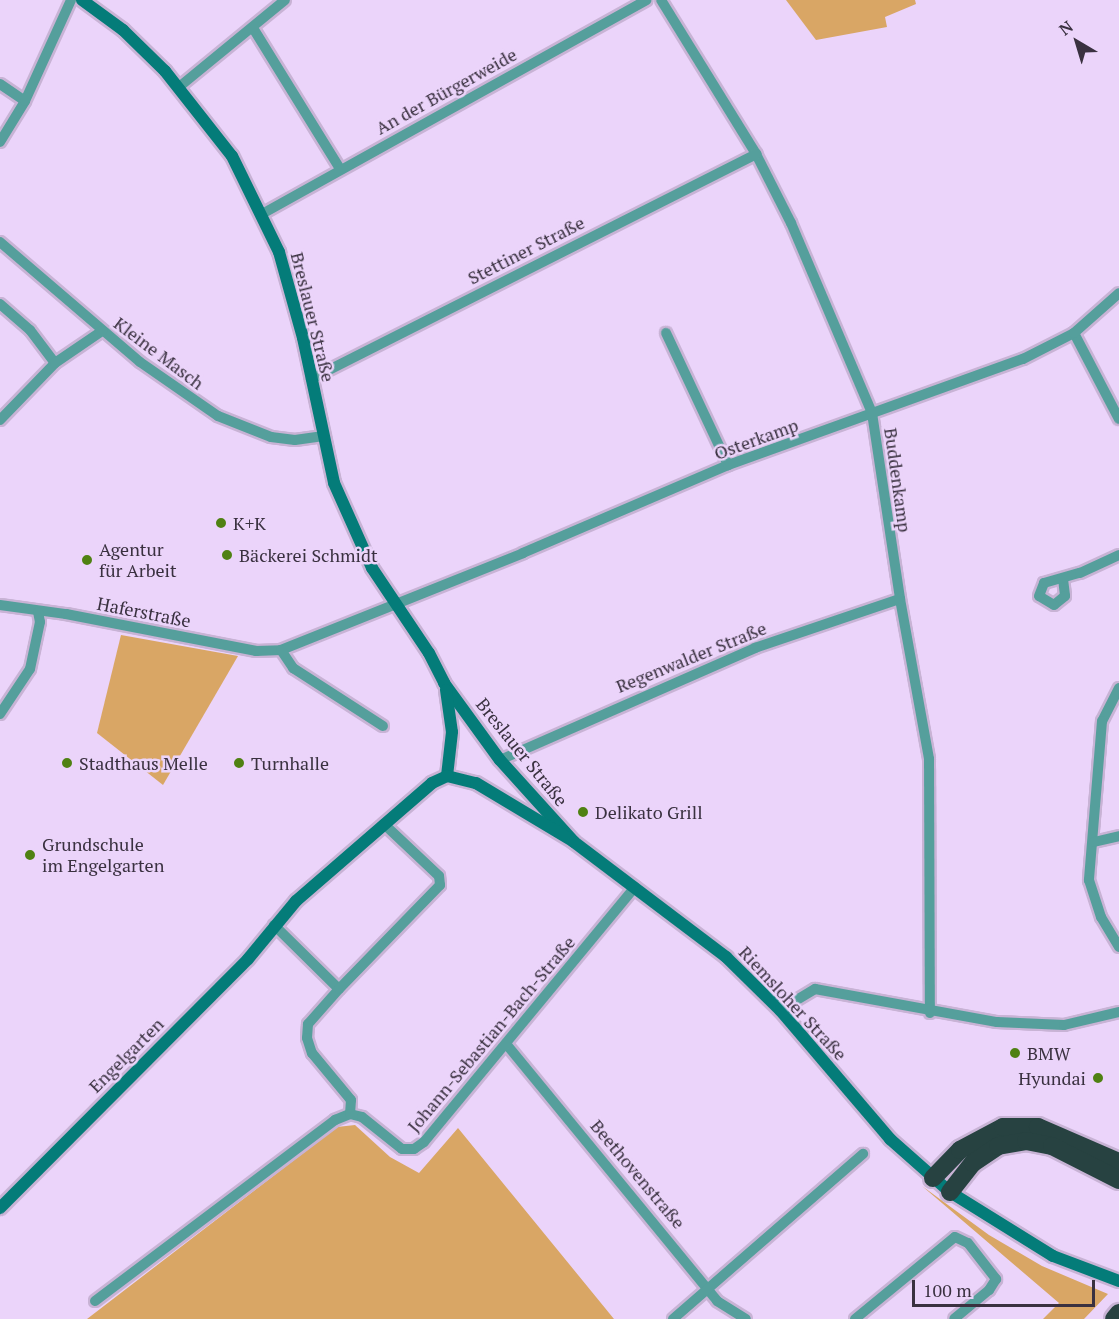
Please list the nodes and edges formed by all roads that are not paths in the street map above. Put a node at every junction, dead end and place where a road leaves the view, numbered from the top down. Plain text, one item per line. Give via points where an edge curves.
1 (71, 0) edge
2 (82, 0) edge
3 (285, 0) edge
4 (647, 0) edge
5 (662, 0) edge
6 (253, 28) junction
7 (0, 84) edge
8 (179, 87) junction
9 (25, 101) junction
10 (0, 142) edge
11 (756, 154) junction
12 (340, 169) junction
13 (262, 214) junction
14 (0, 242) edge
15 (1119, 293) edge
16 (0, 304) edge
17 (102, 331) junction
18 (666, 333) dead end
19 (1074, 333) junction
20 (56, 363) junction
21 (311, 379) junction
22 (872, 413) junction
23 (1119, 419) edge
24 (0, 420) edge
25 (322, 436) junction
26 (728, 465) junction
27 (1119, 555) edge
28 (1063, 579) dead end
29 (900, 599) junction
30 (395, 602) junction
31 (0, 605) edge
32 (38, 612) junction
33 (281, 650) junction
34 (444, 683) junction
35 (1119, 688) edge
36 (0, 714) edge
37 (383, 726) dead end
38 (500, 760) junction
39 (447, 776) junction
40 (384, 824) junction
41 (1119, 836) edge
42 (574, 842) junction
43 (1094, 842) junction
44 (636, 887) junction
45 (274, 926) junction
46 (1119, 947) edge
47 (339, 989) junction
48 (780, 1010) junction
49 (1119, 1012) edge
50 (930, 1013) junction
51 (507, 1045) junction
52 (350, 1114) junction
53 (863, 1154) dead end
54 (1119, 1162) edge
55 (933, 1178) junction
56 (1119, 1180) edge
57 (950, 1192) junction
58 (0, 1208) edge
59 (1119, 1281) edge
60 (708, 1288) junction
61 (95, 1301) dead end
62 (1119, 1313) edge
63 (677, 1315) edge
64 (746, 1319) edge
65 (855, 1319) edge
66 (954, 1319) edge
67 (1114, 1319) edge

1 - 9 street
2 - 8 street, Breslauer Straße via 123,30
3 - 6 street
4 - 12 street, An der Bürgerweide
5 - 11 street, Buddenkamp
6 - 8 street
6 - 12 street
7 - 9 street
8 - 13 street, Breslauer Straße via 232,156
9 - 10 street
11 - 21 street, Stettiner Straße
11 - 22 street, Buddenkamp via 796,234
12 - 13 street, An der Bürgerweide
13 - 21 street, Breslauer Straße via 285,273
14 - 17 street, Kleine Masch
15 - 19 street, Osterkamp
16 - 20 street via 30,330
17 - 20 street
17 - 25 street, Kleine Masch via 173,388 218,416 272,437 295,440
18 - 26 street
19 - 22 street, Osterkamp via 1023,359
19 - 23 street
20 - 24 street
21 - 25 street, Breslauer Straße
22 - 26 street, Osterkamp
22 - 29 street, Buddenkamp
25 - 30 street, Breslauer Straße via 344,510 372,568
26 - 30 street, Osterkamp via 616,515 542,542 523,554
27 - 28 street
29 - 38 street, Regenwalder Straße via 754,648
29 - 50 street, Buddenkamp via 929,759
30 - 33 street, Haferstraße
30 - 34 street, Breslauer Straße
31 - 32 street, Haferstraße
32 - 33 street, Haferstraße via 256,651
32 - 36 street via 40,622 30,669
33 - 37 street via 293,668
34 - 38 street, Breslauer Straße
34 - 39 street, Breslauer Straße via 452,732
35 - 43 street via 1101,721
38 - 42 street, Breslauer Straße
39 - 40 street, Engelgarten via 432,783
39 - 42 street, Riemsloher Straße via 476,783
40 - 45 street, Engelgarten
40 - 47 street via 439,876 440,885
41 - 43 street
42 - 44 street, Riemsloher Straße
43 - 46 street via 1089,880 1101,917
44 - 48 street, Riemsloher Straße via 726,957
44 - 51 street, Johann-Sebastian-Bach-Straße
45 - 47 street
45 - 58 street, Engelgarten via 248,959
47 - 52 street via 308,1024 307,1038 312,1053 351,1100
48 - 50 street via 814,989
48 - 55 street, Riemsloher Straße via 890,1139
49 - 50 street via 1065,1025 997,1022
51 - 52 street, Johann-Sebastian-Bach-Straße via 414,1149 402,1149 362,1118
51 - 60 street, Beethovenstraße
52 - 61 street via 334,1120
53 - 60 street
54 - 55 highway via 1038,1127 1003,1127 960,1150
55 - 57 street, Riemsloher Straße
56 - 57 highway via 1052,1146 1026,1141 998,1146 973,1163
57 - 59 street, Riemsloher Straße via 1044,1251
60 - 63 street
60 - 64 street, Beethovenstraße via 717,1300
62 - 67 highway
65 - 66 street via 955,1237 968,1243 996,1279 989,1290

